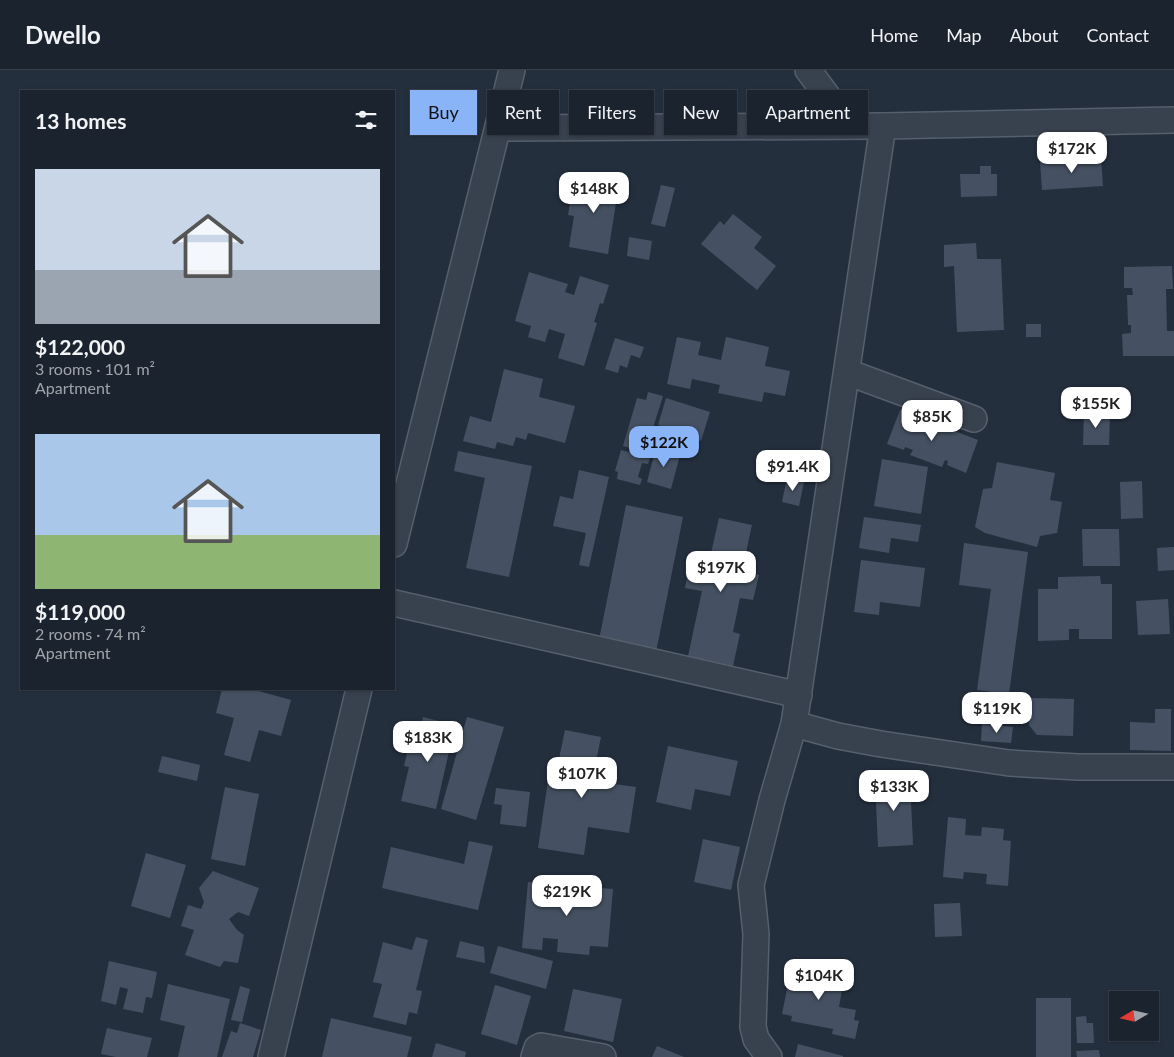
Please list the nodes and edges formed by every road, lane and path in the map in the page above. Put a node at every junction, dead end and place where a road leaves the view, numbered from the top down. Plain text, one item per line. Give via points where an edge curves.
1 (512, 70) edge
2 (808, 70) edge
3 (507, 90) edge
4 (823, 90) edge
5 (1174, 120) edge
6 (868, 126) edge
7 (883, 126) junction
8 (747, 127) edge
9 (559, 128) edge
10 (496, 135) edge
11 (847, 372) junction
12 (974, 419) dead end
13 (395, 540) edge
14 (395, 603) edge
15 (359, 690) edge
16 (799, 695) junction
17 (794, 724) junction
18 (1174, 767) edge
19 (272, 1057) edge
20 (534, 1057) edge
21 (603, 1057) edge
22 (769, 1057) edge

1 - 3 street
2 - 4 street
5 - 7 street
6 - 7 street
7 - 11 street
8 - 9 street
10 - 13 street
11 - 12 street
11 - 16 street
14 - 16 street
15 - 19 street
16 - 17 street
17 - 18 street via 872,743 1009,763
17 - 22 street via 751,885 756,934 752,1027
20 - 21 street via 541,1046

